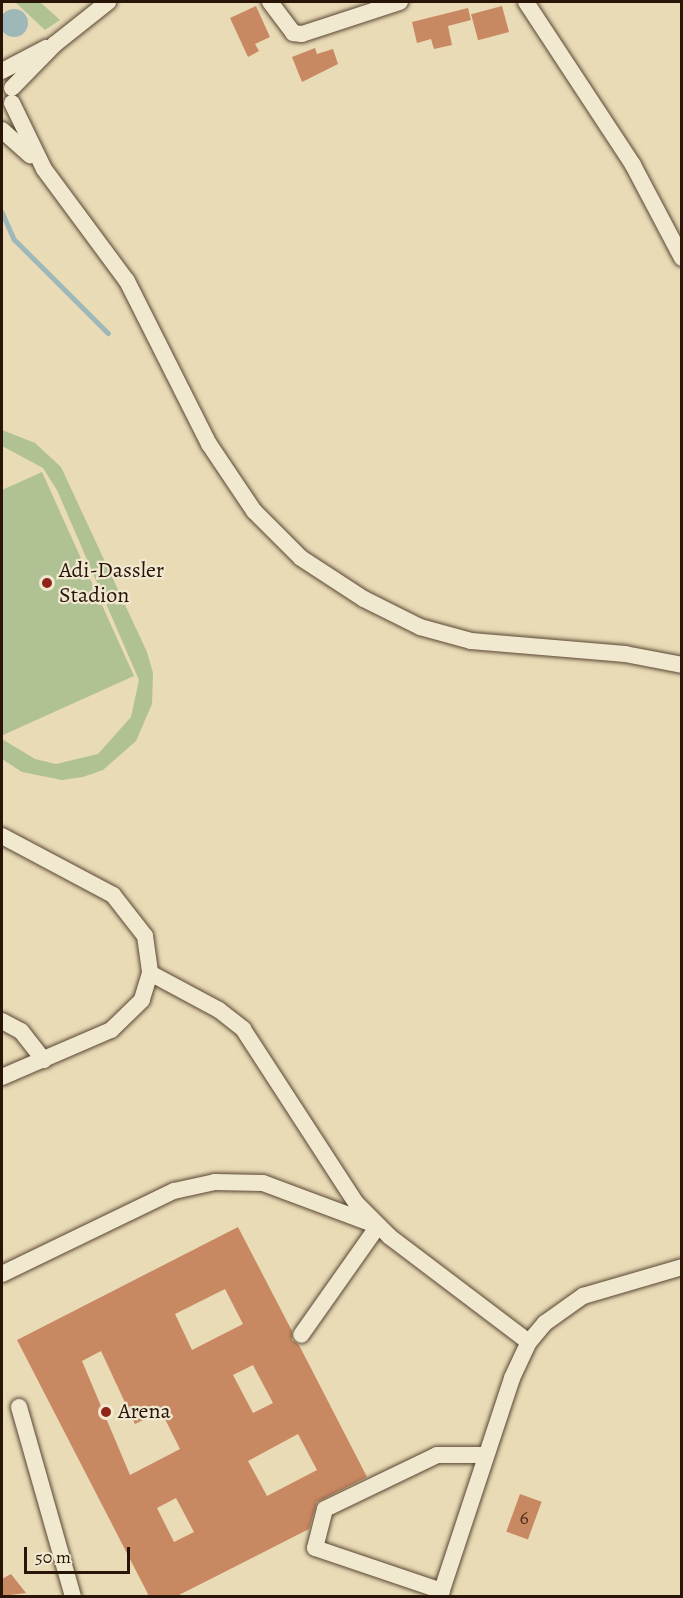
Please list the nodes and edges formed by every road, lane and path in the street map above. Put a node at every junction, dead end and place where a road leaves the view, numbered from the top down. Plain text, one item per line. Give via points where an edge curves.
1 (108, 2) edge
2 (270, 2) edge
3 (400, 2) edge
4 (525, 2) edge
5 (55, 44) junction
6 (2, 72) edge
7 (12, 95) junction
8 (2, 117) edge
9 (2, 130) edge
10 (44, 169) junction
11 (681, 258) edge
12 (681, 665) edge
13 (2, 836) edge
14 (150, 973) junction
15 (2, 1021) edge
16 (44, 1060) junction
17 (2, 1077) edge
18 (378, 1226) junction
19 (681, 1267) edge
20 (2, 1274) edge
21 (302, 1335) dead end
22 (529, 1342) junction
23 (19, 1407) dead end
24 (486, 1455) junction
25 (441, 1594) edge
26 (73, 1596) edge

1 - 5 street
2 - 3 street via 294,33 302,34
4 - 11 street via 633,165
5 - 6 street
5 - 7 street
6 - 7 street
7 - 8 street
7 - 10 street
9 - 10 street
10 - 12 street via 127,280 209,444 254,511 301,558 390,614 441,633 471,641 625,654
13 - 14 street via 113,895 145,936
14 - 16 street via 142,1000 123,1021
14 - 18 street via 219,1010 243,1029 356,1203
15 - 16 street via 21,1031
16 - 17 street
18 - 20 street via 277,1186 216,1182 174,1191
18 - 21 street
18 - 22 street
19 - 22 street via 583,1296 545,1323
22 - 24 street
23 - 26 street
24 - 25 street
24 - 25 street via 437,1455 324,1509 315,1548

